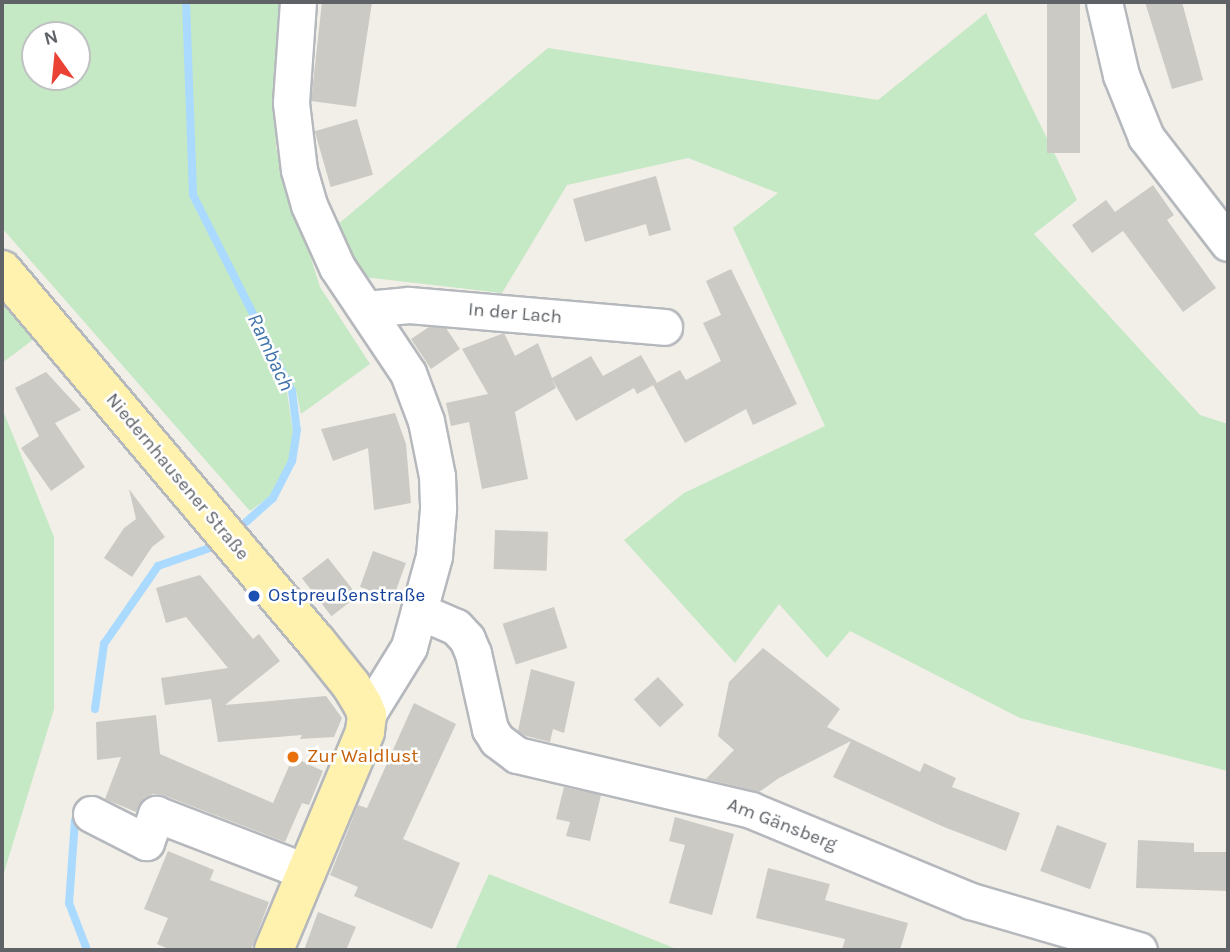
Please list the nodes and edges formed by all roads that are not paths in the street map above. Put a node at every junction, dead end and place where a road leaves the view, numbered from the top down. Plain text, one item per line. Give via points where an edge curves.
1 (298, 2) edge
2 (1104, 2) edge
3 (1228, 243) edge
4 (2, 270) edge
5 (366, 309) junction
6 (664, 327) dead end
7 (419, 611) junction
8 (359, 700) junction
9 (90, 814) dead end
10 (307, 872) junction
11 (274, 950) edge
12 (1139, 950) edge

1 - 5 street via 290,103 299,170 323,240
2 - 3 street via 1121,75 1146,137
4 - 8 main road, Niedernhausener Straße via 248,560
5 - 6 street, In der Lach via 409,305
5 - 7 street via 408,373 433,448 437,529
7 - 8 street via 402,662
7 - 12 street, Am Gänsberg via 456,627 467,639 490,729 496,740 517,755 751,810 971,901
8 - 10 main road via 365,732
9 - 10 street via 146,842 156,814
10 - 11 main road

